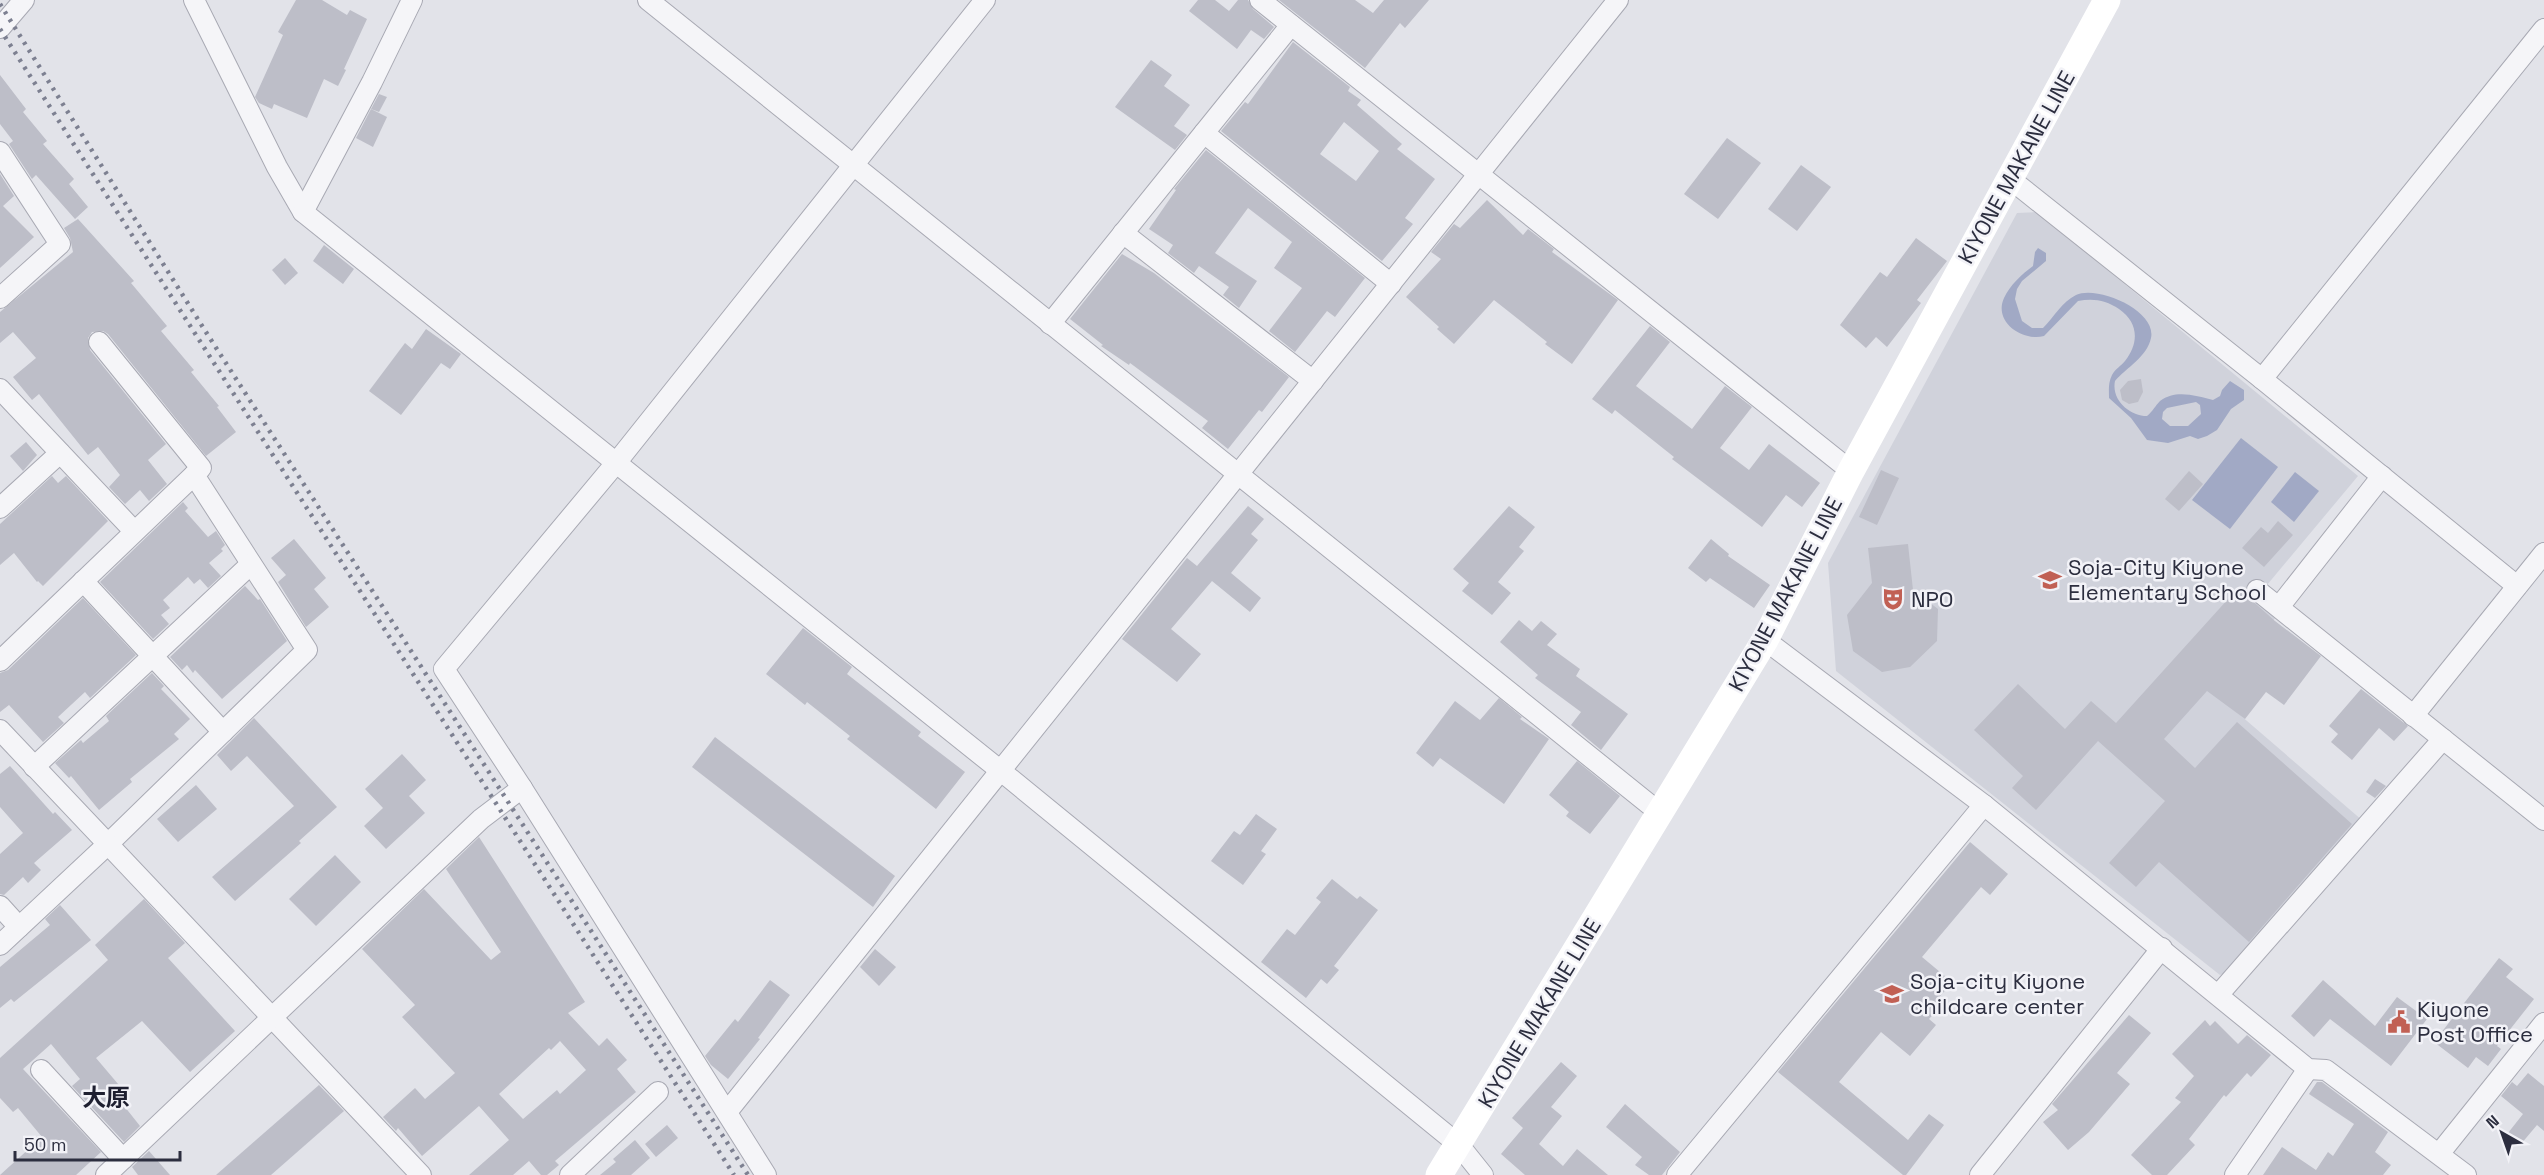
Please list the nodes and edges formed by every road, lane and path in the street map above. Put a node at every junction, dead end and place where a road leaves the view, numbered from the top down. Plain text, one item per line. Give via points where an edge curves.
1 (24, 0) edge
2 (194, 0) edge
3 (412, 0) edge
4 (648, 0) edge
5 (986, 0) edge
6 (1260, 0) edge
7 (1618, 0) edge
8 (2107, 0) edge
9 (1291, 25) junction
10 (0, 28) edge
11 (2544, 29) edge
12 (1204, 133) junction
13 (2, 160) edge
14 (854, 164) junction
15 (1478, 174) junction
16 (2010, 178) junction
17 (303, 212) junction
18 (1123, 233) junction
19 (1391, 284) junction
20 (0, 298) edge
21 (1050, 324) junction
22 (99, 342) dead end
23 (2262, 379) junction
24 (1313, 381) junction
25 (0, 389) edge
26 (60, 453) junction
27 (616, 463) junction
28 (1851, 471) junction
29 (1239, 473) junction
30 (194, 475) junction
31 (2382, 476) junction
32 (0, 508) edge
33 (134, 531) junction
34 (2544, 553) edge
35 (252, 564) junction
36 (83, 580) junction
37 (2517, 586) junction
38 (2257, 590) dead end
39 (2279, 607) junction
40 (1765, 640) junction
41 (153, 656) junction
42 (0, 661) edge
43 (2413, 716) junction
44 (0, 730) edge
45 (223, 732) junction
46 (2443, 739) junction
47 (34, 767) junction
48 (1001, 771) junction
49 (522, 788) junction
50 (1984, 805) junction
51 (1660, 813) junction
52 (2544, 820) edge
53 (107, 845) junction
54 (0, 906) edge
55 (19, 927) junction
56 (0, 945) edge
57 (2162, 948) junction
58 (2219, 994) junction
59 (272, 1015) junction
60 (2544, 1023) edge
61 (2308, 1069) junction
62 (41, 1070) dead end
63 (658, 1092) dead end
64 (727, 1112) junction
65 (1459, 1145) junction
66 (2439, 1154) junction
67 (115, 1169) edge
68 (421, 1175) edge
69 (570, 1175) edge
70 (766, 1175) edge
71 (1439, 1175) edge
72 (1483, 1175) edge
73 (1677, 1175) edge
74 (1980, 1175) edge
75 (2235, 1175) edge
76 (2466, 1175) edge

1 - 10 street
2 - 17 street
3 - 17 street
4 - 14 street
5 - 14 street
6 - 9 street
7 - 15 street
8 - 16 main road, KIYONE MAKANE LINE
9 - 12 street
9 - 15 street
11 - 23 street
12 - 18 street
12 - 19 street
13 - 20 street via 60,244
14 - 21 street
14 - 27 street
15 - 19 street
15 - 28 street
16 - 23 street
16 - 28 main road, KIYONE MAKANE LINE
17 - 27 street
18 - 21 street
18 - 24 street
19 - 24 street
21 - 29 street
22 - 30 street via 201,468
23 - 31 street
24 - 29 street
25 - 26 street
26 - 32 street
26 - 33 street
27 - 48 street
27 - 49 street via 444,669
28 - 40 main road, KIYONE MAKANE LINE
29 - 48 street
29 - 51 street
30 - 33 street
30 - 35 street
31 - 37 street
31 - 39 street
33 - 36 street
34 - 37 street
35 - 41 street
35 - 45 street via 307,650
36 - 41 street
36 - 42 street
37 - 43 street
38 - 39 street
39 - 43 street
40 - 50 street
40 - 51 main road, KIYONE MAKANE LINE
41 - 45 street
41 - 47 street
43 - 46 street
44 - 47 street
45 - 53 street
46 - 52 street
46 - 58 street
47 - 53 street
48 - 64 street
48 - 65 street
49 - 59 street via 481,819
49 - 64 street
50 - 57 street
50 - 73 street
51 - 65 main road, KIYONE MAKANE LINE
53 - 55 street
53 - 59 street
54 - 55 street
55 - 56 street
57 - 58 street
57 - 74 street
58 - 61 street
59 - 67 street
59 - 68 street
60 - 66 street
61 - 66 street via 2326,1070
61 - 75 street
62 - 67 street
63 - 69 street
64 - 70 street
65 - 71 main road, KIYONE MAKANE LINE
65 - 72 street
66 - 76 street

